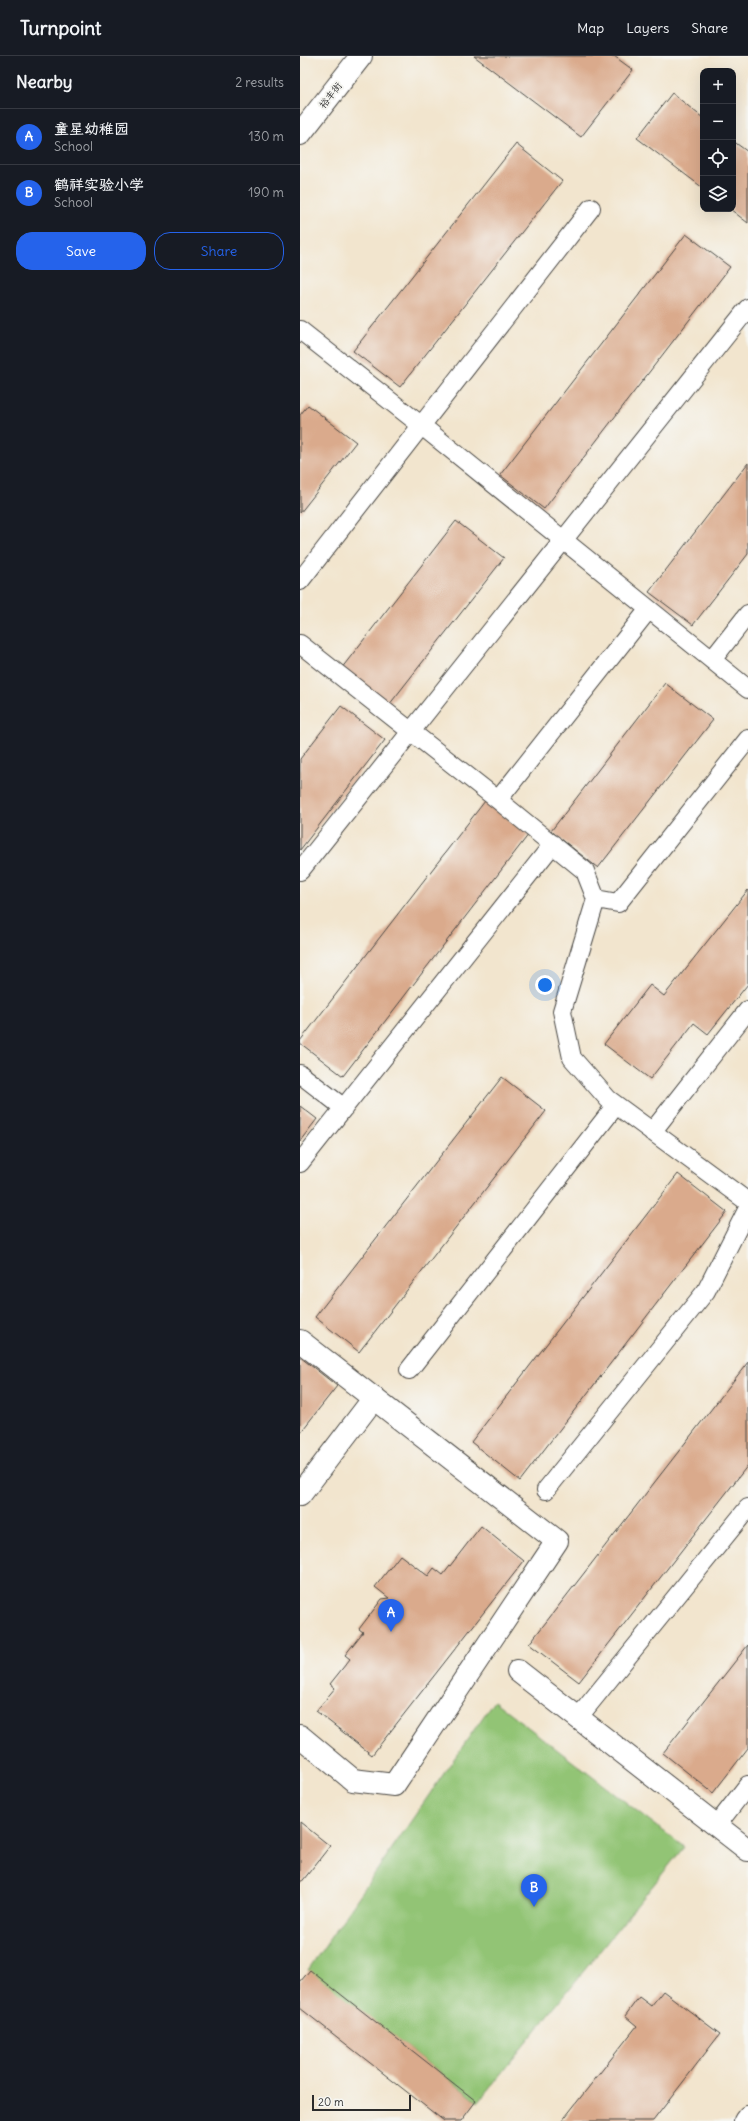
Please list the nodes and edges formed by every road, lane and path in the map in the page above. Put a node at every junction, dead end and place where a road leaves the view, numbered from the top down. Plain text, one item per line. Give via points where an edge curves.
1 (361, 56) edge
2 (302, 129) edge
3 (590, 208) dead end
4 (748, 308) edge
5 (300, 330) edge
6 (422, 426) junction
7 (563, 540) junction
8 (300, 581) edge
9 (649, 609) junction
10 (748, 614) edge
11 (300, 644) edge
12 (712, 660) junction
13 (748, 689) edge
14 (410, 732) junction
15 (748, 738) edge
16 (498, 800) junction
17 (554, 844) junction
18 (300, 871) edge
19 (596, 899) junction
20 (748, 1010) edge
21 (300, 1074) edge
22 (616, 1105) junction
23 (344, 1108) junction
24 (652, 1132) junction
25 (300, 1163) edge
26 (748, 1202) edge
27 (748, 1208) edge
28 (300, 1341) edge
29 (409, 1370) dead end
30 (374, 1398) junction
31 (546, 1490) dead end
32 (300, 1495) edge
33 (748, 1508) edge
34 (518, 1671) dead end
35 (578, 1719) junction
36 (300, 1736) edge
37 (748, 1785) edge
38 (717, 1825) junction
39 (748, 1850) edge
40 (748, 2117) edge
41 (745, 2121) edge

1 - 2 street, 裕丰街
3 - 6 lane
4 - 7 lane
5 - 6 lane
6 - 7 lane
6 - 8 lane
7 - 9 lane
7 - 14 lane
9 - 12 lane
9 - 16 lane
10 - 12 lane
11 - 14 lane
12 - 13 lane
14 - 16 lane
14 - 18 lane
15 - 19 lane via 618,903
16 - 17 lane
17 - 19 lane via 585,871
17 - 23 lane
19 - 22 lane via 562,1011 572,1058
20 - 24 lane
21 - 23 lane
22 - 24 lane
22 - 29 lane
23 - 25 lane
24 - 26 lane
27 - 31 lane via 706,1291
28 - 30 street
30 - 32 street
30 - 36 street via 557,1541 394,1784 353,1780
33 - 35 lane
34 - 35 street
35 - 38 street
37 - 38 lane
38 - 39 street
40 - 41 street

